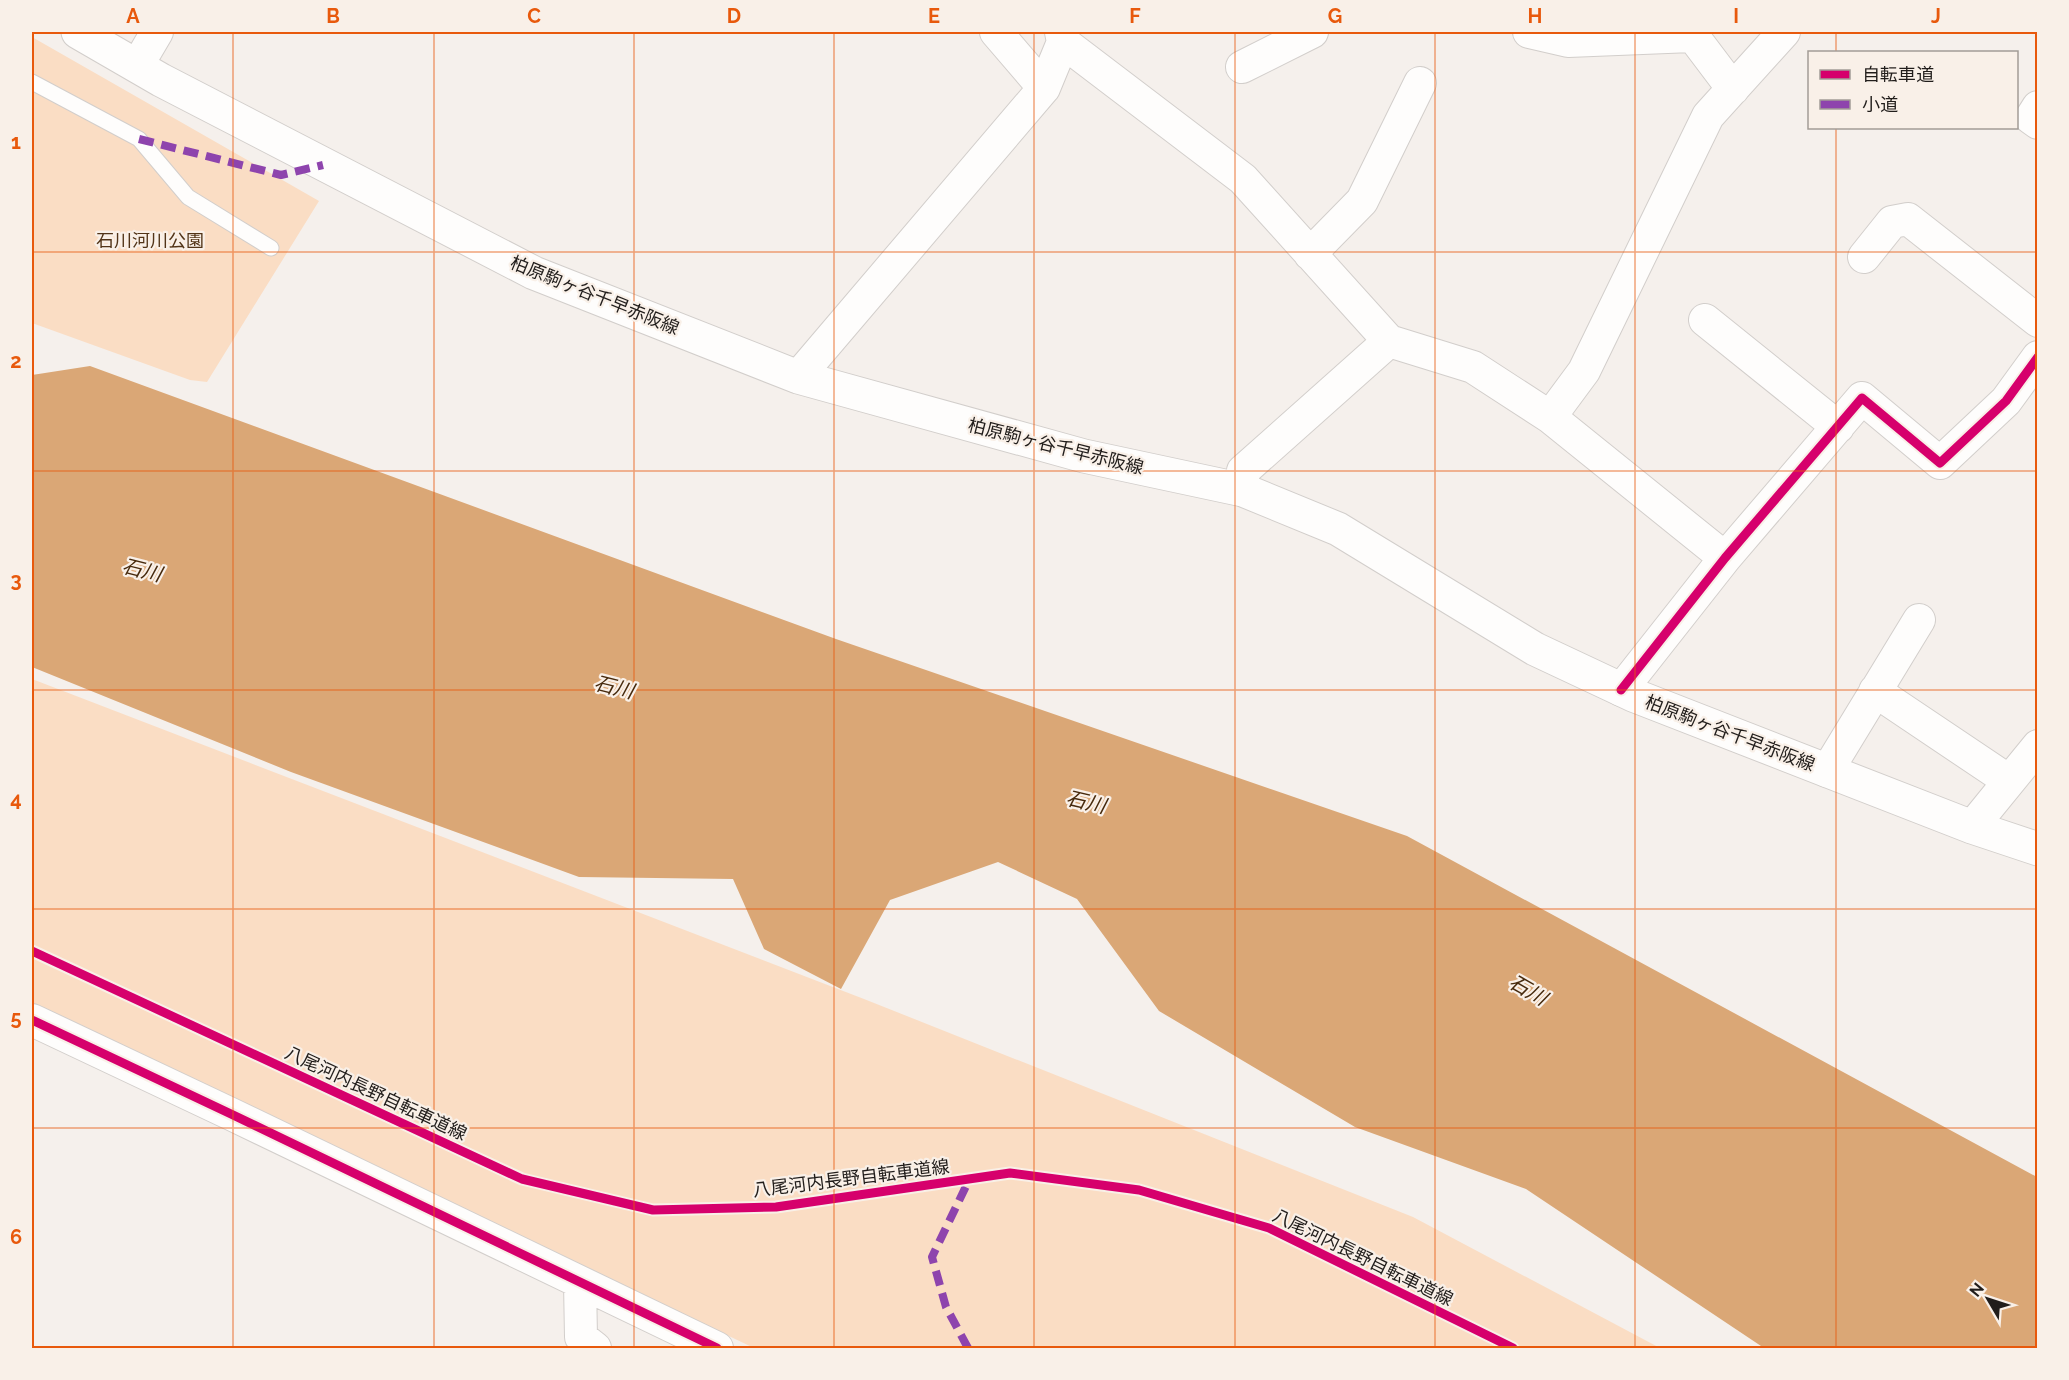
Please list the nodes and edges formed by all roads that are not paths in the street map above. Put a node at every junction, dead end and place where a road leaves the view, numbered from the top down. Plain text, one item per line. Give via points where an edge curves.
1 (78, 32) edge
2 (157, 32) edge
3 (996, 32) edge
4 (1312, 32) edge
5 (1529, 32) edge
6 (1784, 32) edge
7 (1691, 34) edge
8 (1062, 37) edge
9 (137, 66) junction
10 (1242, 67) dead end
11 (32, 82) edge
12 (1420, 83) dead end
13 (1044, 88) junction
14 (1732, 89) junction
15 (2037, 107) edge
16 (2037, 123) edge
17 (271, 248) dead end
18 (1310, 254) junction
19 (1864, 256) dead end
20 (1705, 320) dead end
21 (2037, 321) edge
22 (1389, 341) junction
23 (2037, 357) edge
24 (798, 377) junction
25 (1550, 417) junction
26 (1838, 428) junction
27 (1243, 490) junction
28 (1725, 558) junction
29 (1919, 620) dead end
30 (1622, 690) junction
31 (1875, 691) junction
32 (2037, 746) edge
33 (1827, 771) junction
34 (2009, 781) junction
35 (1972, 827) junction
36 (2037, 849) edge
37 (32, 1020) edge
38 (580, 1283) junction
39 (595, 1348) edge
40 (717, 1348) edge

1 - 9 main road, 柏原駒ヶ谷千早赤阪線
2 - 9 street
3 - 13 street
4 - 10 street
5 - 7 street via 1568,41
6 - 14 street
7 - 14 street
8 - 13 street
8 - 18 street via 1243,179
9 - 24 main road, 柏原駒ヶ谷千早赤阪線 via 534,273
11 - 17 lane via 139,139 188,197
12 - 18 street via 1362,201
13 - 24 street
14 - 25 street via 1708,116 1584,371
15 - 16 street via 2031,118
18 - 22 street
19 - 21 street via 1892,222 1908,219
20 - 26 street
22 - 25 street via 1473,367
22 - 27 street via 1244,471
23 - 26 street via 2006,401 1940,463 1862,398
24 - 27 main road, 柏原駒ヶ谷千早赤阪線 via 1084,456
25 - 28 street
26 - 28 street
27 - 30 main road, 柏原駒ヶ谷千早赤阪線 via 1338,529 1535,649
28 - 30 street
29 - 31 street
30 - 33 main road, 柏原駒ヶ谷千早赤阪線
31 - 33 street
31 - 34 street
32 - 34 street
33 - 35 main road, 柏原駒ヶ谷千早赤阪線
34 - 35 street
35 - 36 main road, 柏原駒ヶ谷千早赤阪線
37 - 38 street
38 - 39 street via 581,1337
38 - 40 street

